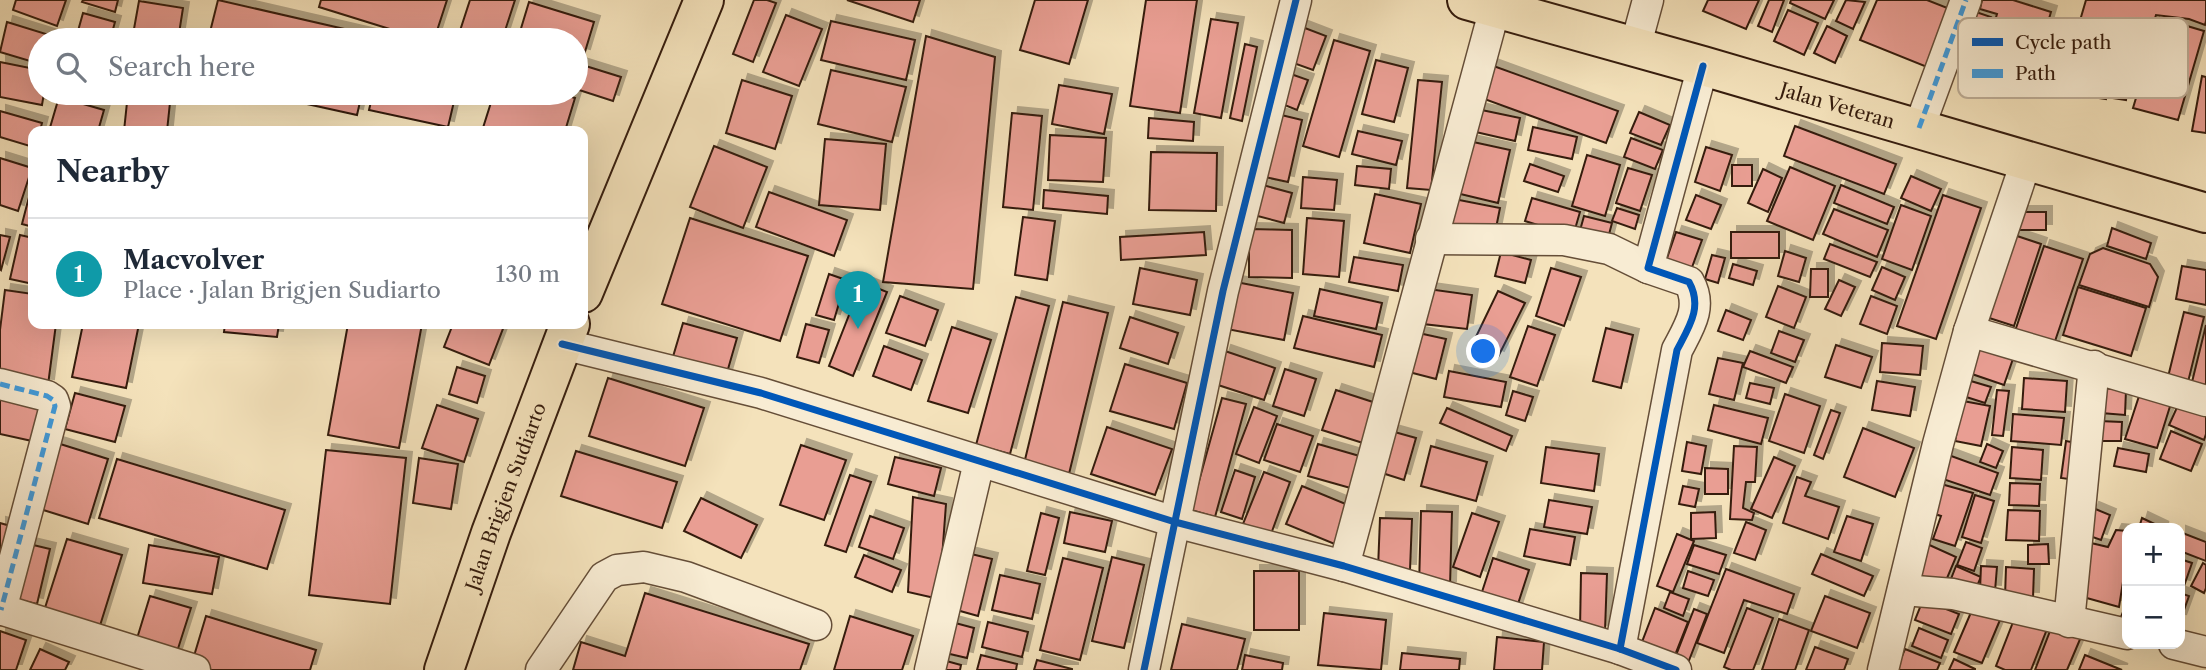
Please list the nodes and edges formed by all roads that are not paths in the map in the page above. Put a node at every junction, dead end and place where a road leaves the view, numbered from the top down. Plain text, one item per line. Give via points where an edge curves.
1 (704, 0) edge
2 (1296, 0) edge
3 (1648, 0) edge
4 (1966, 0) edge
5 (1481, 4) edge
6 (1959, 18) edge
7 (1958, 22) edge
8 (1635, 48) junction
9 (1703, 66) junction
10 (1919, 128) junction
11 (2027, 159) junction
12 (2206, 213) edge
13 (1431, 239) junction
14 (1648, 268) junction
15 (588, 281) edge
16 (1969, 331) junction
17 (566, 334) edge
18 (2094, 366) junction
19 (0, 384) edge
20 (2206, 401) edge
21 (979, 461) junction
22 (1175, 522) junction
23 (1344, 566) junction
24 (1903, 590) junction
25 (0, 609) edge
26 (2068, 622) junction
27 (816, 625) dead end
28 (2122, 633) edge
29 (2185, 647) edge
30 (1620, 649) junction
31 (2206, 652) edge
32 (449, 668) edge
33 (195, 670) edge
34 (541, 670) edge
35 (930, 670) edge
36 (1144, 670) edge
37 (1676, 670) edge
38 (1883, 670) edge

1 - 15 main road
2 - 22 street via 1223,291
3 - 8 street
4 - 6 street
5 - 8 main road, Jalan Veteran
5 - 13 street
7 - 10 street
8 - 9 main road, Jalan Veteran
9 - 10 main road, Jalan Veteran
9 - 14 street
10 - 11 main road, Jalan Veteran
11 - 12 main road, Jalan Veteran
11 - 16 street
13 - 14 street via 1564,240 1609,249
13 - 23 street
14 - 30 street via 1689,282 1696,294 1693,320 1677,350
16 - 18 street
16 - 24 street
17 - 21 street
17 - 32 main road, Jalan Brigjen Sudiarto via 491,533
18 - 20 street
18 - 26 street
19 - 25 street via 47,396 55,406
21 - 22 street
21 - 35 street
22 - 23 street
22 - 36 street
23 - 30 street
24 - 26 street via 1953,594
24 - 38 street
25 - 33 street
26 - 28 street
27 - 34 street via 686,577 645,567 617,570 604,577
29 - 31 street
30 - 37 street

